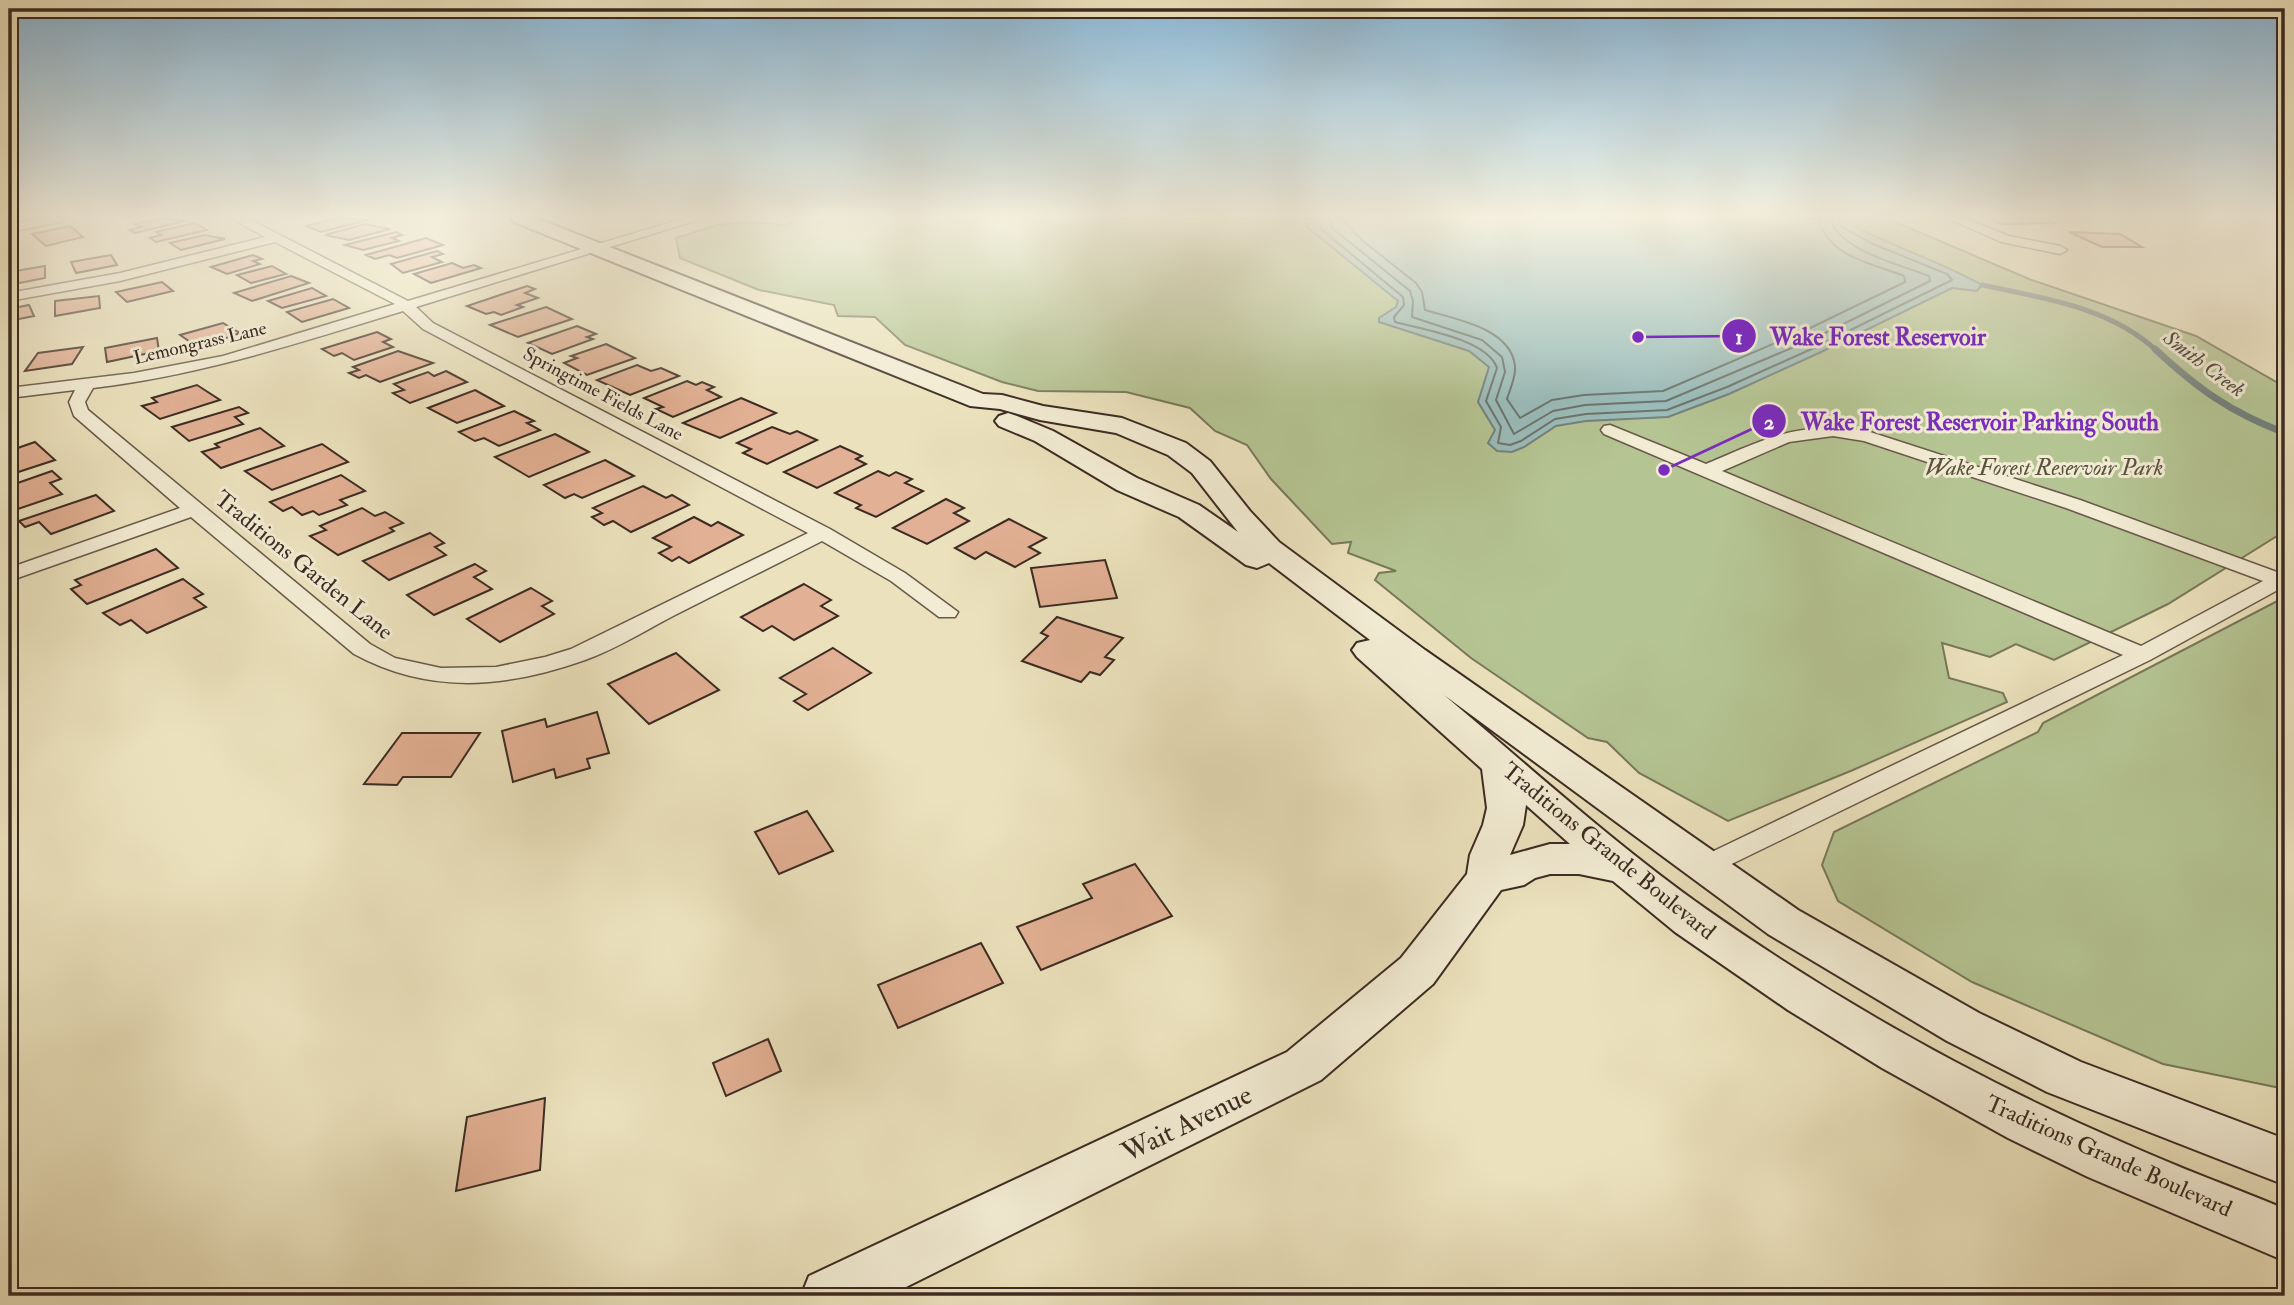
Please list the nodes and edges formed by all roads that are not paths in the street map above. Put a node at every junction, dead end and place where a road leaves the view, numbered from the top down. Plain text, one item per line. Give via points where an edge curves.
1 (109, 279) edge
2 (354, 279) edge
3 (494, 279) edge
4 (673, 279) edge
5 (9, 297) edge
6 (405, 306) junction
7 (86, 385) junction
8 (9, 393) edge
9 (979, 401) junction
10 (1610, 429) dead end
11 (1160, 440) junction
12 (1094, 466) junction
13 (1706, 471) junction
14 (193, 510) junction
15 (823, 533) junction
16 (9, 575) edge
17 (947, 612) dead end
18 (2143, 655) junction
19 (1498, 761) junction
20 (1705, 867) junction
21 (1623, 868) junction
22 (1488, 877) junction
23 (2285, 1162) edge
24 (2285, 1235) edge
25 (830, 1296) edge

1 - 5 street
2 - 6 street, Springtime Fields Lane
3 - 6 street, Lemongrass Lane
4 - 9 main road, Traditions Grande Boulevard
6 - 7 street, Lemongrass Lane via 226,360
6 - 15 street, Springtime Fields Lane via 428,326
7 - 8 street, Lemongrass Lane
7 - 14 street, Traditions Garden Lane via 77,402 80,411
9 - 11 main road, Traditions Grande Boulevard via 1122,426
9 - 12 main road, Traditions Grande Boulevard via 984,411 1044,436
10 - 13 street
11 - 12 main road via 1113,452
11 - 20 main road, Traditions Grande Boulevard via 1201,467 1269,548
12 - 19 main road, Traditions Grande Boulevard via 1211,524 1355,638
13 - 18 street
13 - 18 street via 1785,438 1833,431 1867,436 2073,504 2280,580
14 - 15 street, Traditions Garden Lane via 362,649 396,667 443,676 517,671 579,654
14 - 16 street
15 - 17 street, Springtime Fields Lane
18 - 20 street
19 - 21 main road, Traditions Grande Boulevard
19 - 22 main road via 1506,789 1506,812 1486,857
20 - 23 main road, Traditions Grande Boulevard via 1783,922 2009,1051 2108,1096
21 - 22 main road via 1579,859 1550,859
21 - 24 main road, Traditions Grande Boulevard via 1744,958 1899,1054 2106,1160
22 - 25 main road, Wait Avenue via 1417,971 1304,1066

